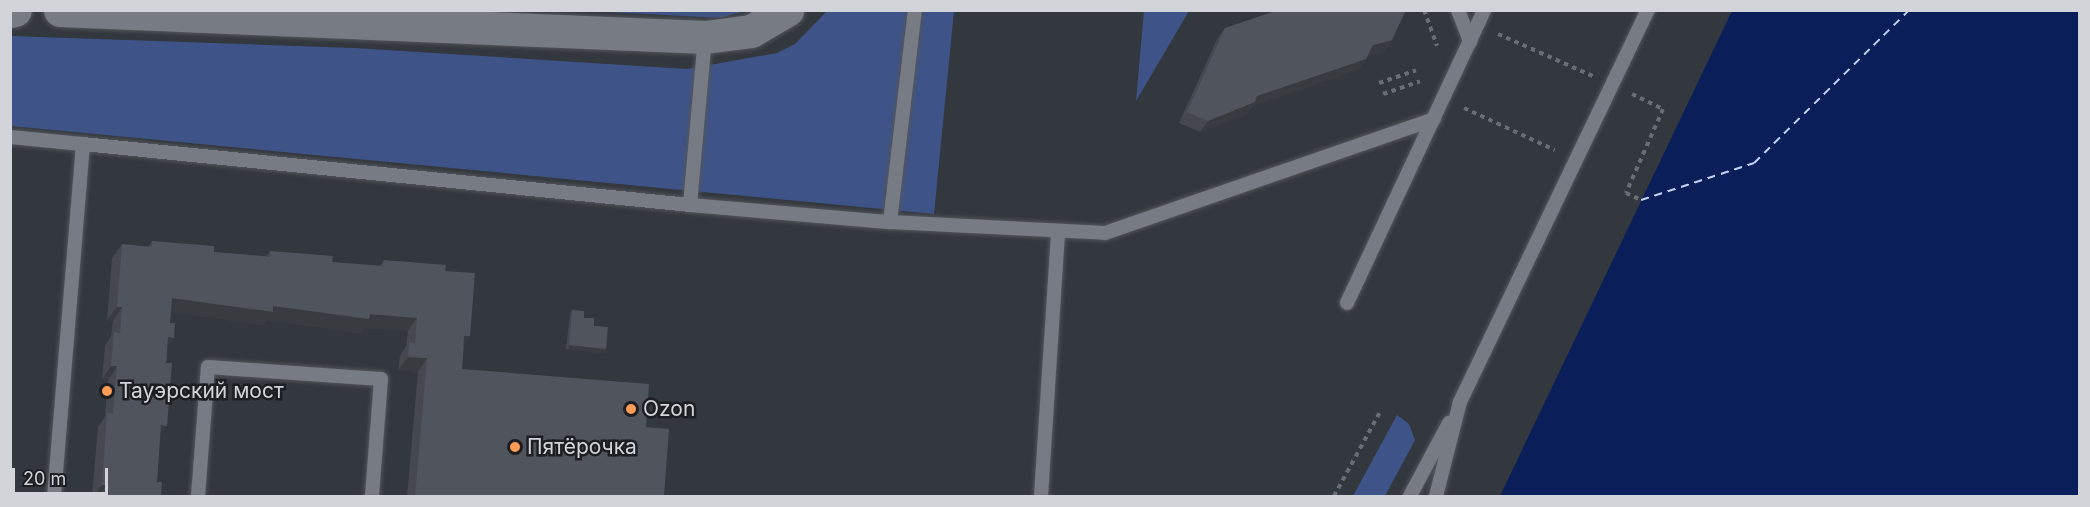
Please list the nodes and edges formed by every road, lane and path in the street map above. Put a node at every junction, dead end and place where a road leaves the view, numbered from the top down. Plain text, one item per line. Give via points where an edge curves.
1 (60, 10) edge
2 (787, 10) edge
3 (915, 10) edge
4 (1424, 10) edge
5 (1458, 10) edge
6 (1484, 10) edge
7 (1648, 10) edge
8 (1479, 25) junction
9 (705, 37) junction
10 (1470, 42) junction
11 (1437, 46) dead end
12 (1416, 70) dead end
13 (1420, 81) dead end
14 (1379, 83) dead end
15 (1612, 85) junction
16 (1383, 94) dead end
17 (1444, 99) junction
18 (1434, 119) junction
19 (10, 137) edge
20 (83, 144) junction
21 (1576, 160) junction
22 (1641, 200) dead end
23 (690, 205) junction
24 (890, 222) junction
25 (1058, 232) junction
26 (1347, 303) dead end
27 (1460, 402) junction
28 (1381, 410) dead end
29 (54, 496) edge
30 (198, 496) edge
31 (372, 496) edge
32 (1041, 496) edge
33 (1334, 496) edge
34 (1410, 496) edge
35 (1436, 496) edge

1 - 9 street
2 - 9 street via 751,30
3 - 24 lane
4 - 11 path
5 - 10 lane
6 - 8 lane
7 - 15 lane
8 - 10 lane
8 - 15 path
9 - 23 lane
10 - 17 lane
12 - 14 path
13 - 16 path
15 - 21 lane
15 - 22 path via 1664,109 1626,193
17 - 18 lane
17 - 21 path
18 - 25 lane via 1105,233
18 - 26 lane
19 - 20 lane
20 - 23 lane
20 - 29 lane
21 - 27 lane
23 - 24 lane
24 - 25 lane
25 - 32 lane
27 - 34 lane
27 - 35 lane
28 - 33 path
30 - 31 lane via 208,367 381,379

